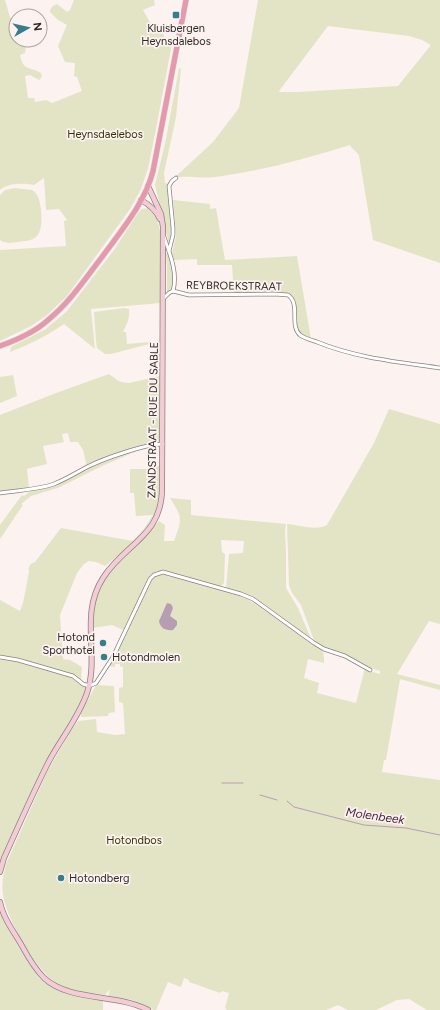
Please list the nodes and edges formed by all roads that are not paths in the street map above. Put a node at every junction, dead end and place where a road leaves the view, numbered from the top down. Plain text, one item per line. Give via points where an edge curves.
1 (186, 0) edge
2 (176, 178) dead end
3 (148, 186) junction
4 (141, 200) junction
5 (163, 234) junction
6 (169, 251) junction
7 (172, 291) junction
8 (163, 299) junction
9 (0, 346) edge
10 (440, 368) edge
11 (163, 444) junction
12 (0, 493) edge
13 (0, 657) edge
14 (370, 670) dead end
15 (87, 685) junction
16 (0, 872) edge
17 (0, 902) edge
18 (148, 1010) edge

1 - 3 main road via 154,171
2 - 6 street via 169,186 173,235
3 - 4 main road
3 - 5 main road, ZANDSTRAAT - RUE DU SABLE via 161,214
4 - 5 main road, ZANDSTRAAT - RUE DU SABLE via 158,214
4 - 9 main road via 64,306 38,328
5 - 6 street
5 - 8 main road, ZANDSTRAAT - RUE DU SABLE
6 - 7 street via 176,280
7 - 8 street, REYBROEKSTRAAT
7 - 10 street, REYBROEKSTRAAT via 189,295 288,296 293,302 297,331 303,337 370,357
8 - 11 main road, ZANDSTRAAT - RUE DU SABLE
11 - 12 street via 154,444 108,458 44,487
11 - 15 main road, ZANDSTRAAT - RUE DU SABLE via 162,499 156,519 108,571 93,598 90,613 91,667
13 - 15 street via 73,676
14 - 15 street via 314,643 253,599 163,572 150,579 113,657 96,683
15 - 16 main road, ZANDSTRAAT - RUE DU SABLE via 84,702 47,765
17 - 18 main road via 4,915 29,958 48,982 64,990 130,1002

